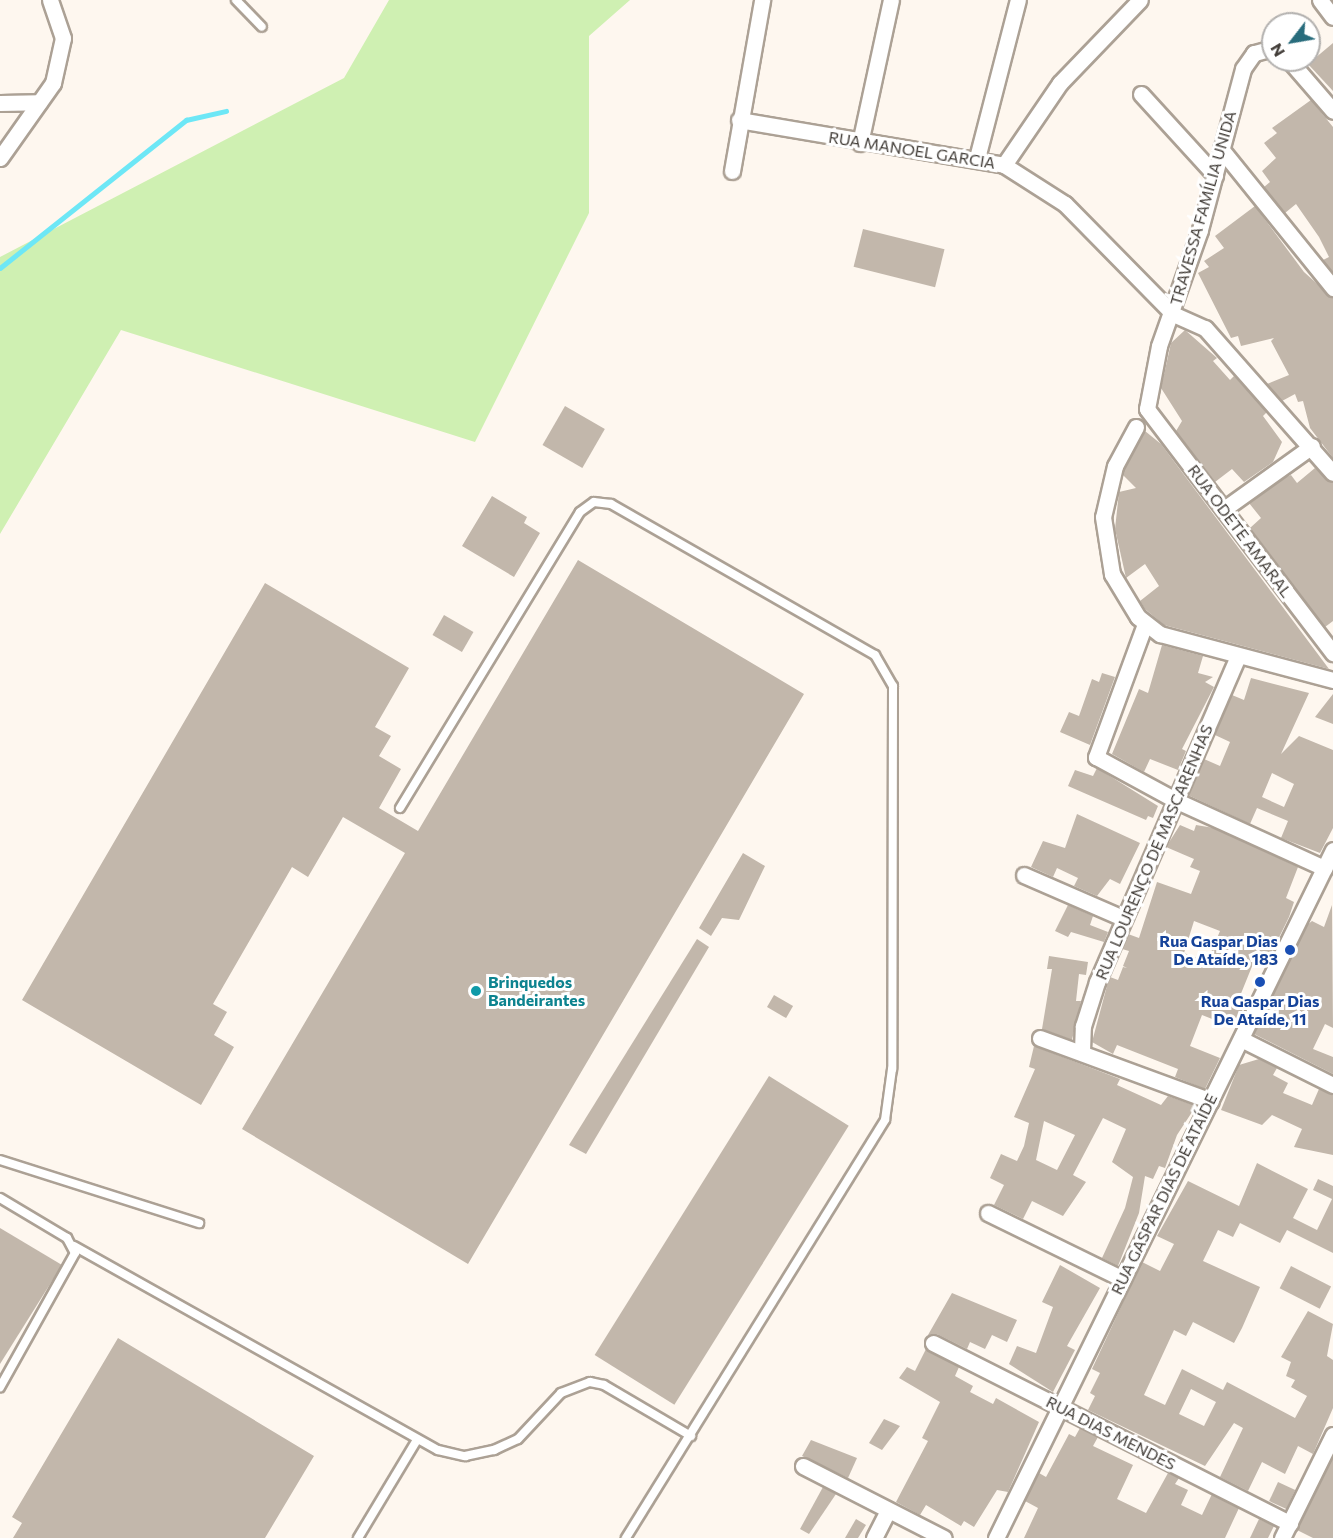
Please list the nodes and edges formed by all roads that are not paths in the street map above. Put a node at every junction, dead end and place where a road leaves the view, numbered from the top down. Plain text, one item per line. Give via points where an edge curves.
1 (50, 0) edge
2 (236, 0) edge
3 (762, 0) edge
4 (891, 0) edge
5 (1018, 0) edge
6 (1140, 0) edge
7 (1320, 0) edge
8 (1332, 15) edge
9 (262, 27) dead end
10 (1261, 54) edge
11 (1299, 72) edge
12 (1141, 94) dead end
13 (39, 102) junction
14 (0, 103) edge
15 (1333, 111) edge
16 (739, 120) junction
17 (860, 143) junction
18 (1221, 149) junction
19 (0, 158) edge
20 (977, 158) junction
21 (1004, 165) junction
22 (732, 171) dead end
23 (1215, 175) junction
24 (1333, 288) edge
25 (1173, 314) junction
26 (1147, 409) joint
27 (1136, 427) dead end
28 (1312, 446) junction
29 (1333, 472) edge
30 (1224, 509) junction
31 (1145, 624) junction
32 (1333, 653) edge
33 (1238, 656) junction
34 (1333, 680) edge
35 (1177, 801) junction
36 (400, 808) dead end
37 (1333, 850) edge
38 (1324, 868) junction
39 (1024, 875) dead end
40 (1123, 918) junction
41 (1040, 1038) dead end
42 (1241, 1039) junction
43 (1082, 1051) junction
44 (1333, 1085) edge
45 (1211, 1101) junction
46 (0, 1160) edge
47 (0, 1198) edge
48 (988, 1213) dead end
49 (199, 1223) dead end
50 (74, 1246) junction
51 (1123, 1279) junction
52 (933, 1344) dead end
53 (0, 1387) edge
54 (1059, 1407) junction
55 (1333, 1435) edge
56 (692, 1436) junction
57 (417, 1440) junction
58 (803, 1466) dead end
59 (888, 1510) junction
60 (1290, 1523) junction
61 (357, 1538) edge
62 (626, 1538) edge
63 (874, 1538) edge
64 (944, 1538) edge
65 (996, 1538) edge
66 (1282, 1538) edge

1 - 13 street via 63,38 53,83
2 - 9 lane
3 - 16 street
4 - 17 street
5 - 20 street
6 - 21 street via 1060,83
7 - 8 street
10 - 18 street, TRAVESSA FAMÍLIA UNIDA via 1243,69
11 - 15 street
12 - 23 street
13 - 14 street
13 - 19 street
16 - 17 street, RUA MANOEL GARCIA
16 - 22 street
17 - 20 street, RUA MANOEL GARCIA
18 - 23 street, TRAVESSA FAMÍLIA UNIDA
18 - 24 street
20 - 21 street, RUA MANOEL GARCIA
21 - 25 street, RUA MANOEL GARCIA via 1065,204
23 - 25 street, TRAVESSA FAMÍLIA UNIDA
25 - 26 street, TRAVESSA FAMÍLIA UNIDA via 1159,346
25 - 28 street via 1206,327
26 - 30 street, RUA ODETE AMARAL
27 - 31 street via 1110,480 1104,508 1104,537 1112,574
28 - 29 street
28 - 30 street
30 - 32 street, RUA ODETE AMARAL
31 - 33 street via 1160,634
31 - 35 street via 1095,752 1101,764
33 - 34 street
33 - 35 street, RUA LOURENÇO DE MASCARENHAS
35 - 38 street
35 - 40 street, RUA LOURENÇO DE MASCARENHAS
36 - 56 lane via 580,512 594,502 611,504 875,655 888,669 895,700 889,887 892,1069 885,1120
37 - 38 street, RUA GASPAR DIAS DE ATAÍDE
38 - 42 street, RUA GASPAR DIAS DE ATAÍDE
39 - 40 street
40 - 43 street, RUA LOURENÇO DE MASCARENHAS via 1083,1026
41 - 43 street
42 - 44 street
42 - 45 street, RUA GASPAR DIAS DE ATAÍDE
43 - 45 street
45 - 51 street, RUA GASPAR DIAS DE ATAÍDE
46 - 49 lane
47 - 50 lane
48 - 51 street
50 - 53 lane via 73,1258
50 - 57 lane
51 - 54 street, RUA GASPAR DIAS DE ATAÍDE
52 - 54 street, RUA DIAS MENDES
54 - 60 street, RUA DIAS MENDES
54 - 65 street, RUA GASPAR DIAS DE ATAÍDE
55 - 60 street
56 - 57 lane via 604,1385 590,1382 561,1393 518,1439 494,1450 465,1456
56 - 62 lane
57 - 61 lane
58 - 59 street
59 - 63 street
59 - 64 street
60 - 66 street

